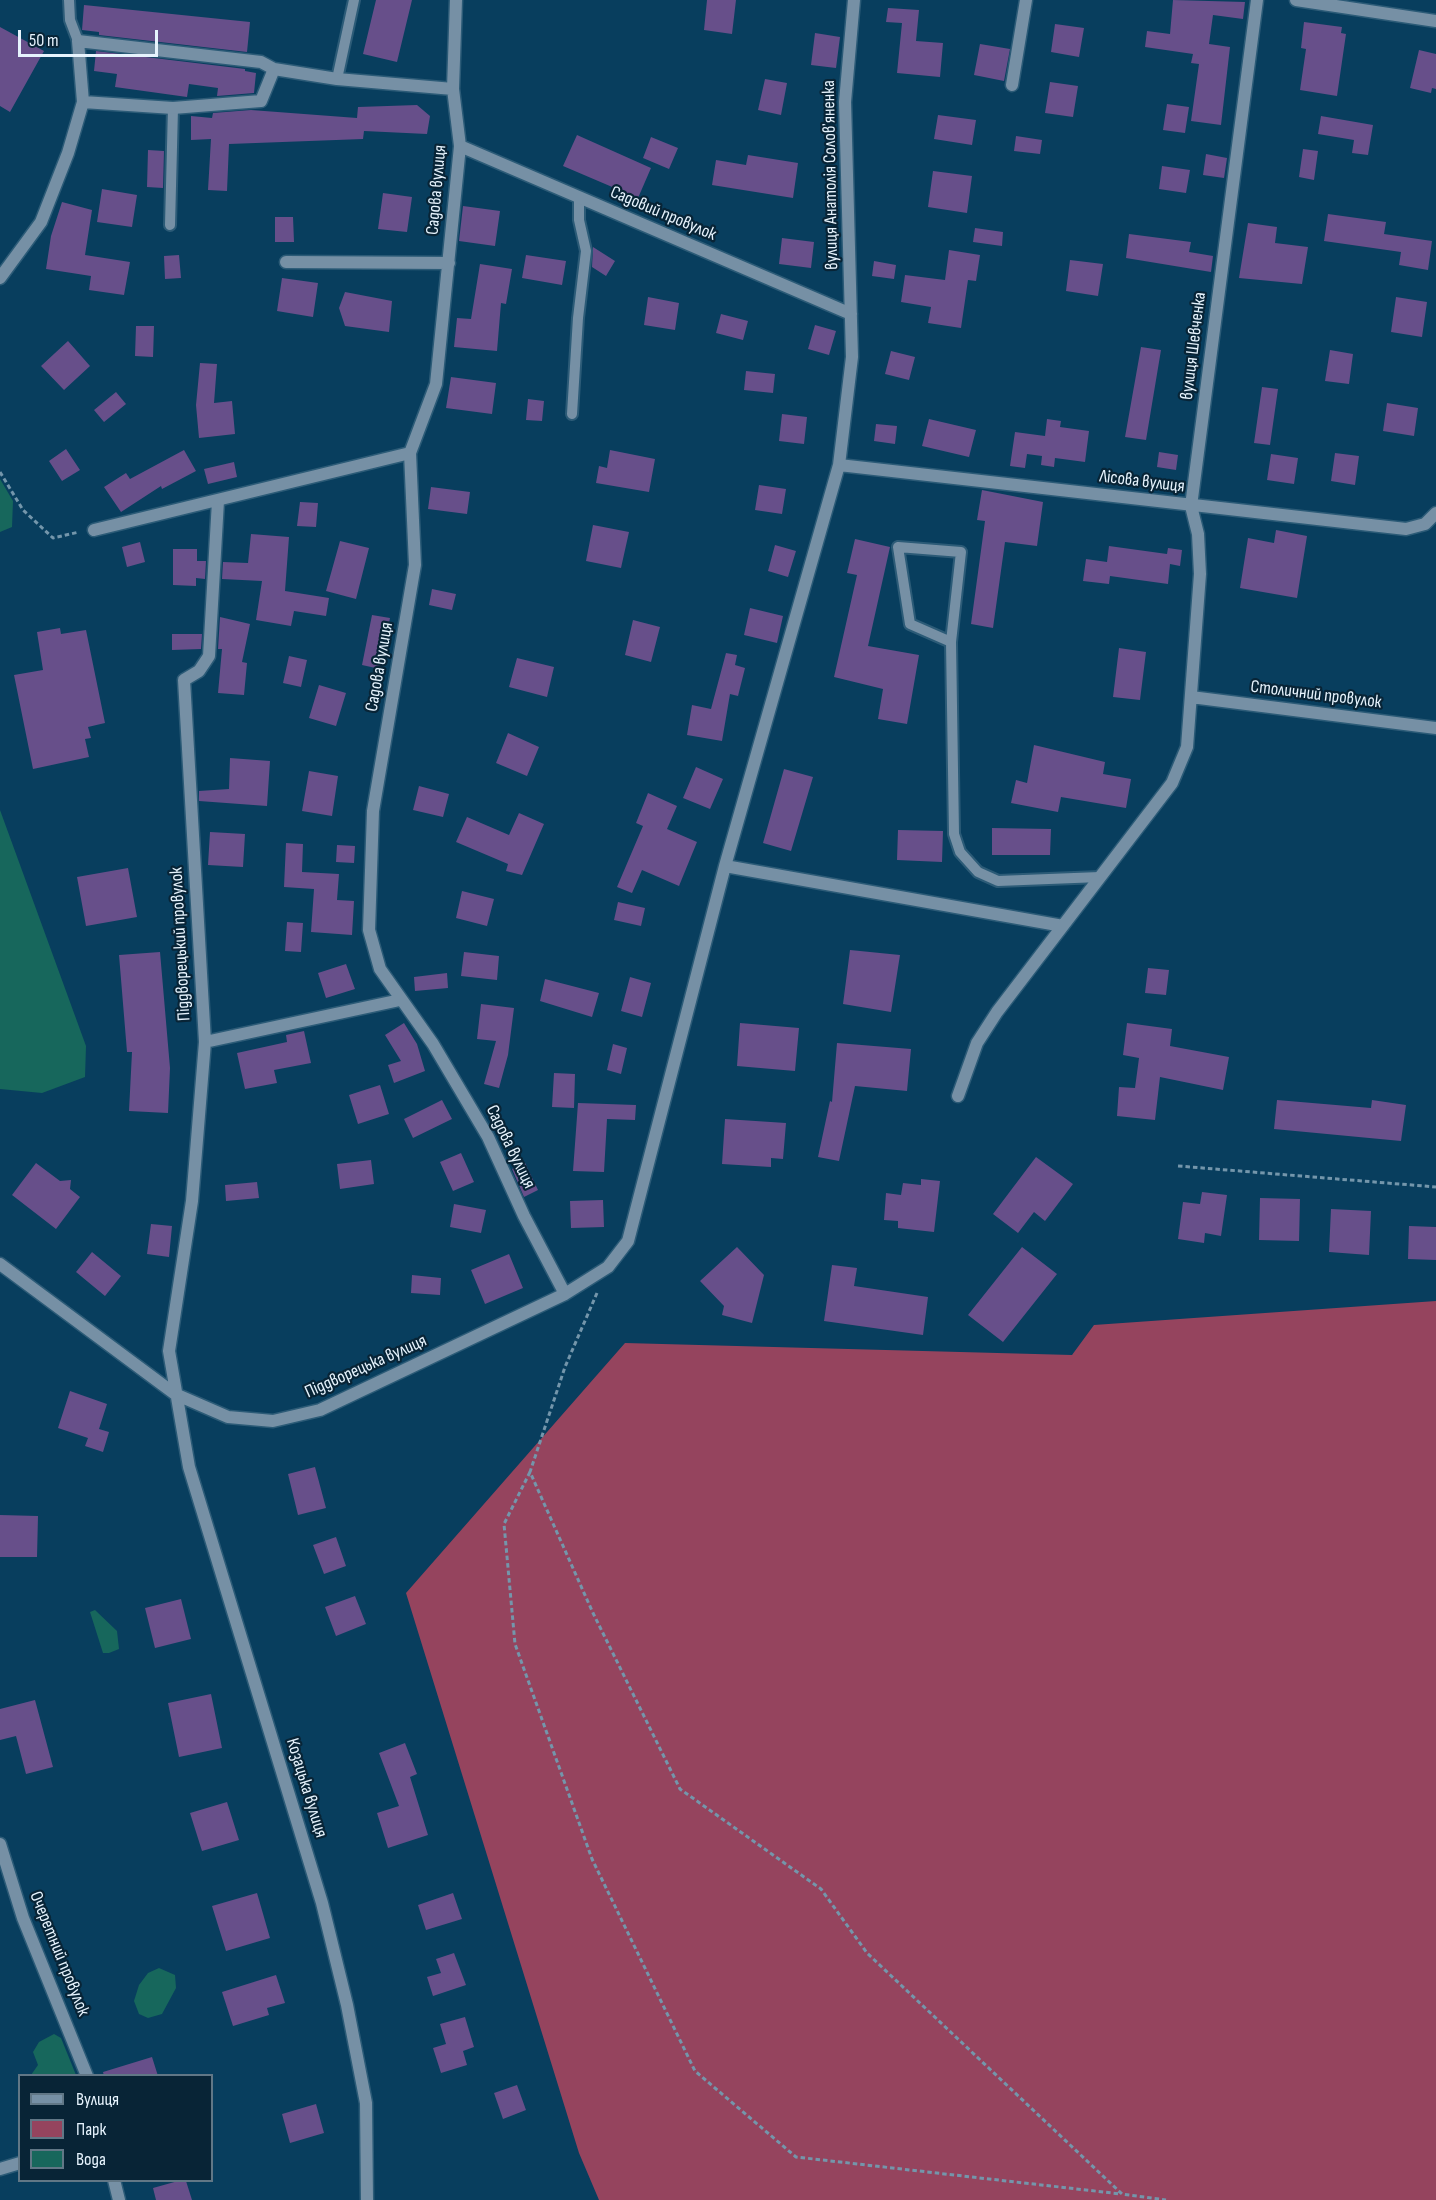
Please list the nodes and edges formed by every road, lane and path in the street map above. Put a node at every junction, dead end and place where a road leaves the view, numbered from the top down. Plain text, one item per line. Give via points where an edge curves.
1 (69, 0) edge
2 (354, 0) edge
3 (456, 0) edge
4 (854, 0) edge
5 (1026, 0) edge
6 (1257, 0) edge
7 (1296, 0) edge
8 (1436, 21) edge
9 (78, 41) junction
10 (274, 69) junction
11 (337, 79) junction
12 (1012, 85) dead end
13 (453, 89) junction
14 (83, 102) junction
15 (173, 108) junction
16 (460, 146) junction
17 (579, 197) junction
18 (170, 225) dead end
19 (286, 262) dead end
20 (449, 263) junction
21 (0, 278) edge
22 (851, 314) junction
23 (572, 414) dead end
24 (410, 453) junction
25 (839, 465) junction
26 (0, 472) edge
27 (218, 501) junction
28 (1191, 506) junction
29 (1436, 513) edge
30 (94, 530) joint
31 (951, 642) junction
32 (1191, 697) junction
33 (1436, 728) edge
34 (725, 866) junction
35 (1100, 877) junction
36 (1063, 926) junction
37 (400, 1000) junction
38 (205, 1042) junction
39 (958, 1096) dead end
40 (1178, 1167) dead end
41 (1436, 1187) edge
42 (0, 1264) edge
43 (608, 1267) junction
44 (565, 1294) junction
45 (175, 1394) junction
46 (530, 1472) junction
47 (0, 1844) edge
48 (86, 2074) edge
49 (18, 2164) edge
50 (0, 2169) edge
51 (114, 2182) edge
52 (1122, 2194) junction
53 (119, 2200) edge
54 (368, 2200) edge
55 (1166, 2200) edge

1 - 9 lane via 70,20
2 - 11 lane
3 - 13 street, Садова вулиця
4 - 22 street, вулиця Анатолія Соловʼяненка via 845,102
5 - 12 street
6 - 28 street, вулиця Шевченка
7 - 8 street
9 - 10 street via 261,62
9 - 14 street
10 - 11 street
10 - 15 street via 261,101
11 - 13 street
13 - 16 street, Садова вулиця
14 - 15 street
14 - 21 street via 41,222
15 - 18 lane
16 - 17 street, Садовий провулок
16 - 20 street, Садова вулиця
17 - 22 street, Садовий провулок
17 - 23 lane via 586,251
19 - 20 street
20 - 24 street, Садова вулиця via 436,384
22 - 25 street, вулиця Анатолія Соловʼяненка via 852,357
24 - 27 street
24 - 37 street, Садова вулиця via 415,565 373,811 369,930 380,969
25 - 28 street, Лісова вулиця
25 - 34 street, вулиця Анатолія Соловʼяненка
26 - 30 path via 23,510 53,538
27 - 30 street
27 - 38 street, Піддворецький провулок via 209,656 199,671 184,680
28 - 29 street, Лісова вулиця via 1406,529 1425,524
28 - 32 street, вулиця Шевченка via 1198,534 1200,574
31 - 31 lane via 961,552 897,548 910,624
31 - 35 lane via 954,834 960,852 978,872 998,881
32 - 33 street, Столичний провулок
32 - 35 street, вулиця Шевченка via 1187,747 1177,774
34 - 36 street
34 - 43 street, вулиця Анатолія Соловʼяненка via 628,1241
35 - 36 street, вулиця Шевченка
36 - 39 street, вулиця Шевченка via 977,1043
37 - 38 street
37 - 44 street, Садова вулиця via 433,1044 488,1137
38 - 45 street, Піддворецький провулок via 192,1201 169,1351
40 - 41 path
42 - 45 street, Піддворецька вулиця
43 - 44 street, Піддворецька вулиця
43 - 46 path via 565,1367
44 - 45 street, Піддворецька вулиця via 320,1410 273,1421 228,1417
45 - 54 street, Козацька вулиця via 189,1467 322,1903 348,2005 366,2103
46 - 52 path via 593,1613 680,1789 821,1889 867,1953
46 - 52 path via 504,1524 515,1644 592,1859 695,2072 796,2157
47 - 48 street, Очеретний провулок via 23,1918
49 - 50 street
51 - 53 street
52 - 55 path

